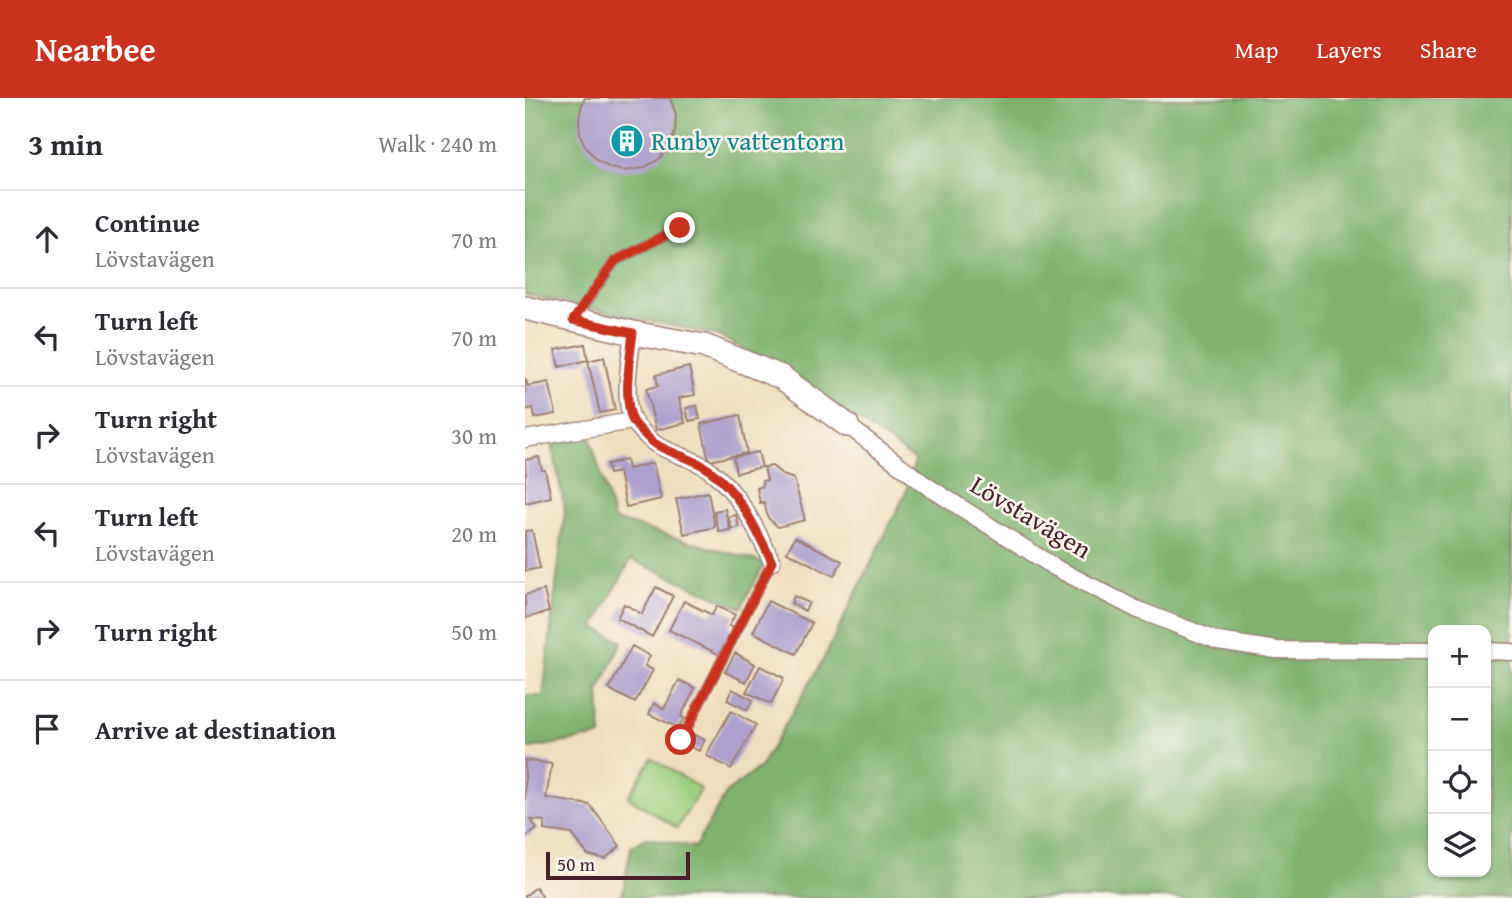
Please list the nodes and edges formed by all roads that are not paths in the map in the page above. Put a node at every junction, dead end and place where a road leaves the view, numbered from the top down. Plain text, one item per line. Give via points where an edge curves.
1 (680, 228) dead end
2 (525, 308) edge
3 (573, 320) junction
4 (633, 333) junction
5 (632, 421) junction
6 (846, 425) joint
7 (525, 439) edge
8 (772, 562) joint
9 (1428, 651) edge
10 (1491, 652) edge
11 (1512, 652) edge
12 (681, 740) dead end

1 - 3 lane via 615,261
2 - 3 street, Lövstavägen
3 - 4 street, Lövstavägen
4 - 5 street via 628,395
4 - 6 street, Lövstavägen via 704,346 781,377
5 - 7 street
5 - 8 street via 654,442 708,468 734,493
6 - 9 street, Lövstavägen via 927,486 1056,568 1136,609 1218,641 1276,650
8 - 12 lane
10 - 11 street

